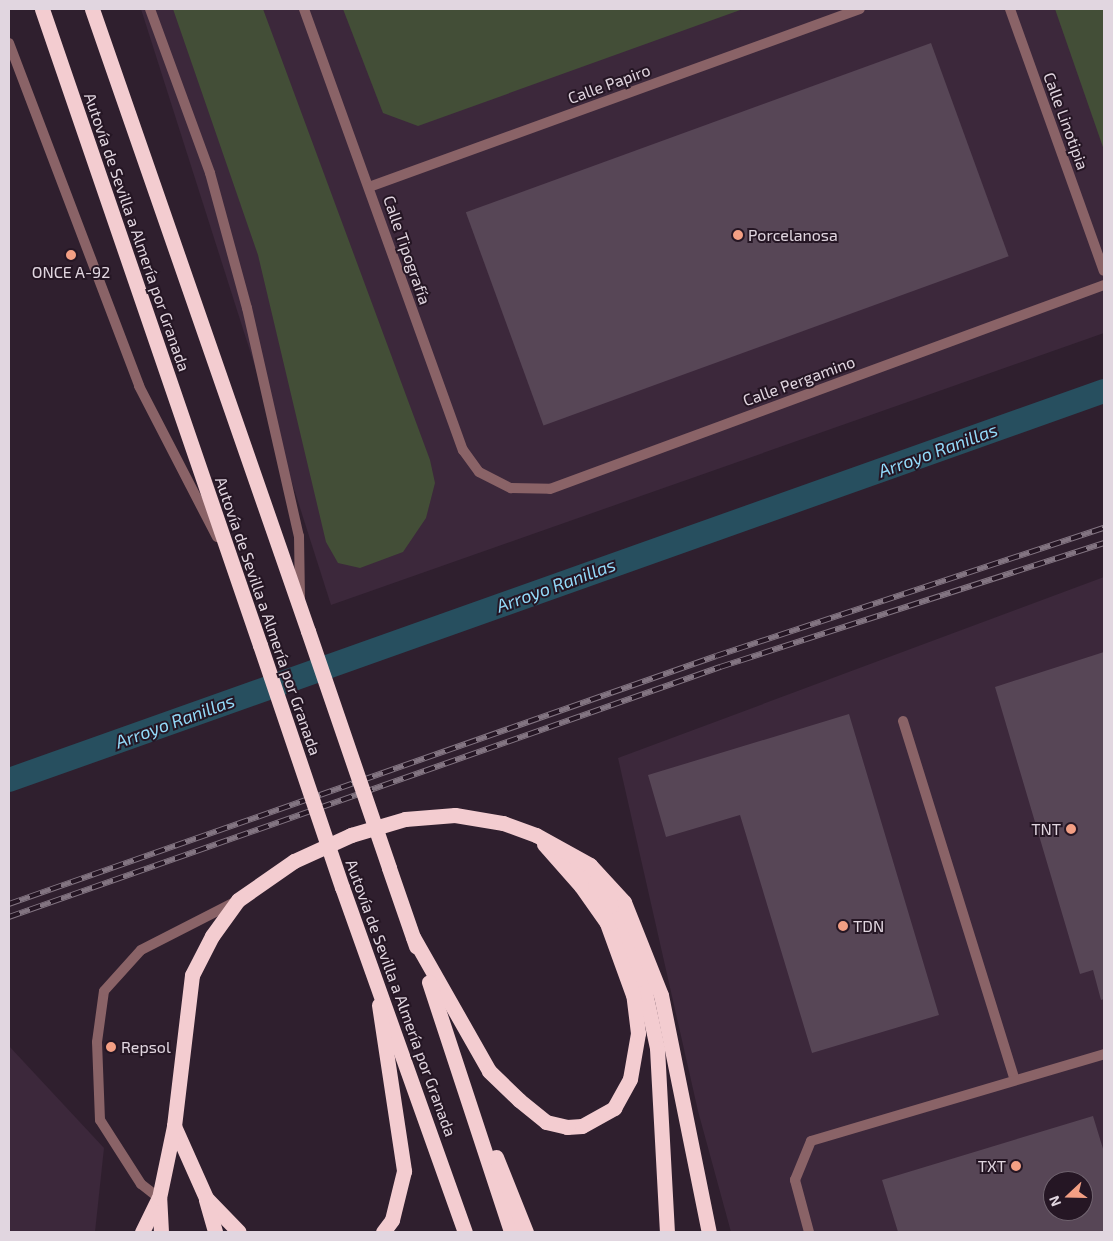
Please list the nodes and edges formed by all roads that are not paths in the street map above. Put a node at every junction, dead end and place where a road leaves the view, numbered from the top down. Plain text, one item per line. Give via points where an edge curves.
1 (42, 9) edge
2 (92, 9) edge
3 (97, 9) edge
4 (150, 9) edge
5 (304, 9) edge
6 (860, 9) edge
7 (1010, 9) edge
8 (99, 28) junction
9 (9, 43) edge
10 (370, 187) junction
11 (1104, 271) edge
12 (1104, 285) edge
13 (502, 485) joint
14 (234, 570) junction
15 (300, 611) junction
16 (903, 720) dead end
17 (536, 835) junction
18 (238, 900) junction
19 (413, 937) junction
20 (373, 966) junction
21 (444, 1024) junction
22 (1104, 1054) edge
23 (1015, 1080) junction
24 (174, 1126) junction
25 (159, 1198) junction
26 (206, 1198) junction
27 (142, 1232) edge
28 (161, 1232) edge
29 (215, 1232) edge
30 (239, 1232) edge
31 (383, 1232) edge
32 (466, 1232) edge
33 (511, 1232) edge
34 (526, 1232) edge
35 (667, 1232) edge
36 (710, 1232) edge
37 (809, 1232) edge

1 - 14 highway, Autovía de Sevilla a Almería por Granada
2 - 8 highway, Autovía de Sevilla a Almería por Granada
3 - 8 street
4 - 15 street via 210,173 247,308 298,536
5 - 10 street, Calle Tipografía
6 - 10 street, Calle Papiro
7 - 11 street, Calle Linotipia
8 - 15 highway, Autovía de Sevilla a Almería por Granada
9 - 14 street via 139,386
10 - 13 street, Calle Tipografía via 463,450 479,472
12 - 13 street, Calle Pergamino via 550,489 525,490
14 - 20 highway, Autovía de Sevilla a Almería por Granada, bridge via 342,887
15 - 19 highway, Autovía de Sevilla a Almería por Granada, bridge
16 - 23 street
17 - 18 highway via 503,824 456,815 405,818 351,835 294,861
17 - 19 highway via 581,886 607,924 633,995 638,1033 630,1079 614,1108 582,1126 567,1127 546,1122 518,1100 489,1070
17 - 35 highway via 588,877 618,918 645,992 657,1048
17 - 36 highway via 590,864 624,902 628,911 661,995
18 - 24 highway via 212,936 192,975
18 - 25 street via 141,950 104,991 97,1042 100,1120 141,1184
19 - 21 highway, Autovía de Sevilla a Almería por Granada
20 - 31 highway via 404,1171 392,1220
20 - 32 highway, Autovía de Sevilla a Almería por Granada
21 - 33 highway, Autovía de Sevilla a Almería por Granada
21 - 34 highway
22 - 23 street
23 - 37 street via 811,1141 794,1180
24 - 25 highway
24 - 26 highway
25 - 27 highway
25 - 28 highway
26 - 29 highway
26 - 30 highway

